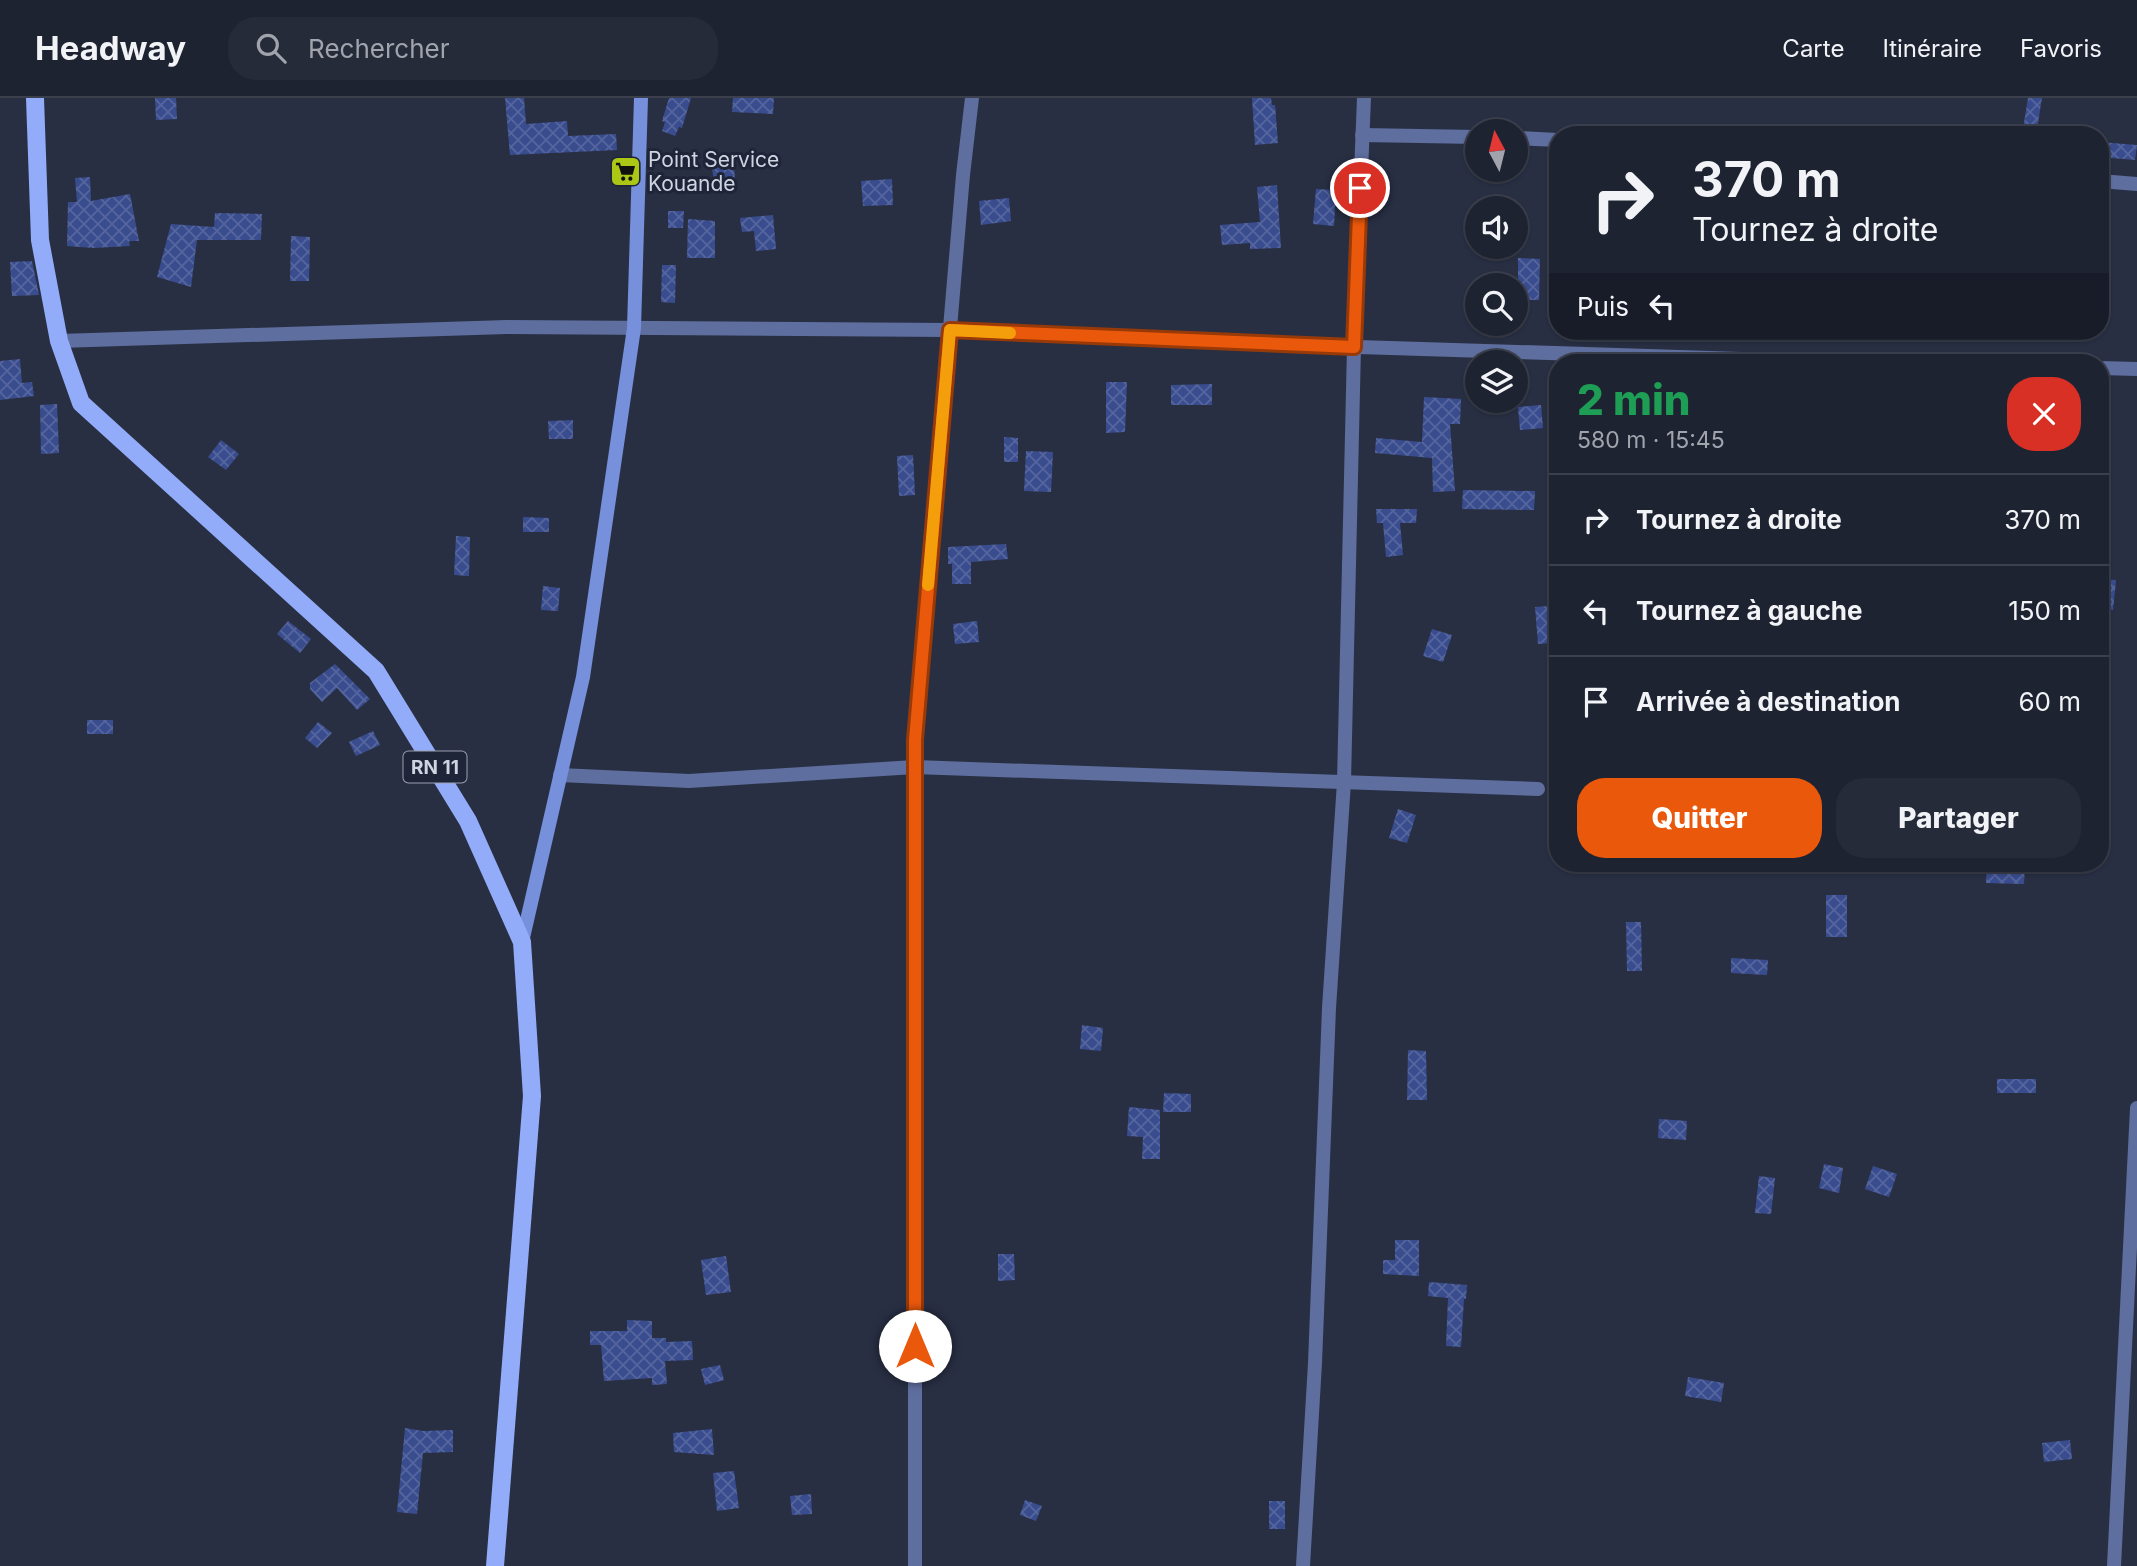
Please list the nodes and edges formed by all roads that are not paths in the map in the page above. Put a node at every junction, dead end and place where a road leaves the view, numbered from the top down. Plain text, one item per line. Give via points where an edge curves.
1 (35, 98) edge
2 (641, 98) edge
3 (972, 98) edge
4 (1364, 98) edge
5 (1362, 135) junction
6 (1465, 137) edge
7 (1528, 139) edge
8 (1549, 140) edge
9 (2109, 182) edge
10 (2137, 184) edge
11 (634, 328) junction
12 (950, 330) junction
13 (59, 341) junction
14 (1354, 347) junction
15 (1580, 354) edge
16 (2109, 368) edge
17 (2137, 369) edge
18 (915, 767) junction
19 (560, 775) junction
20 (1344, 782) junction
21 (1538, 789) dead end
22 (522, 942) junction
23 (2137, 1108) edge
24 (495, 1566) edge
25 (915, 1566) edge
26 (1303, 1566) edge
27 (2114, 1566) edge

1 - 13 main road, RN 11 via 40,240
2 - 11 street
3 - 12 street
4 - 5 street
5 - 6 street
5 - 14 street
7 - 8 street
9 - 10 street
11 - 12 street
11 - 13 street via 508,327
11 - 19 street via 583,677
12 - 14 street
12 - 18 street
13 - 22 main road, RN 11 via 80,403 376,671 468,821
14 - 15 street
14 - 20 street
16 - 17 street
18 - 19 street via 689,781
18 - 20 street
18 - 25 street
19 - 22 street
20 - 21 street
20 - 26 street
22 - 24 main road, RN 11 via 532,1096
23 - 27 street

